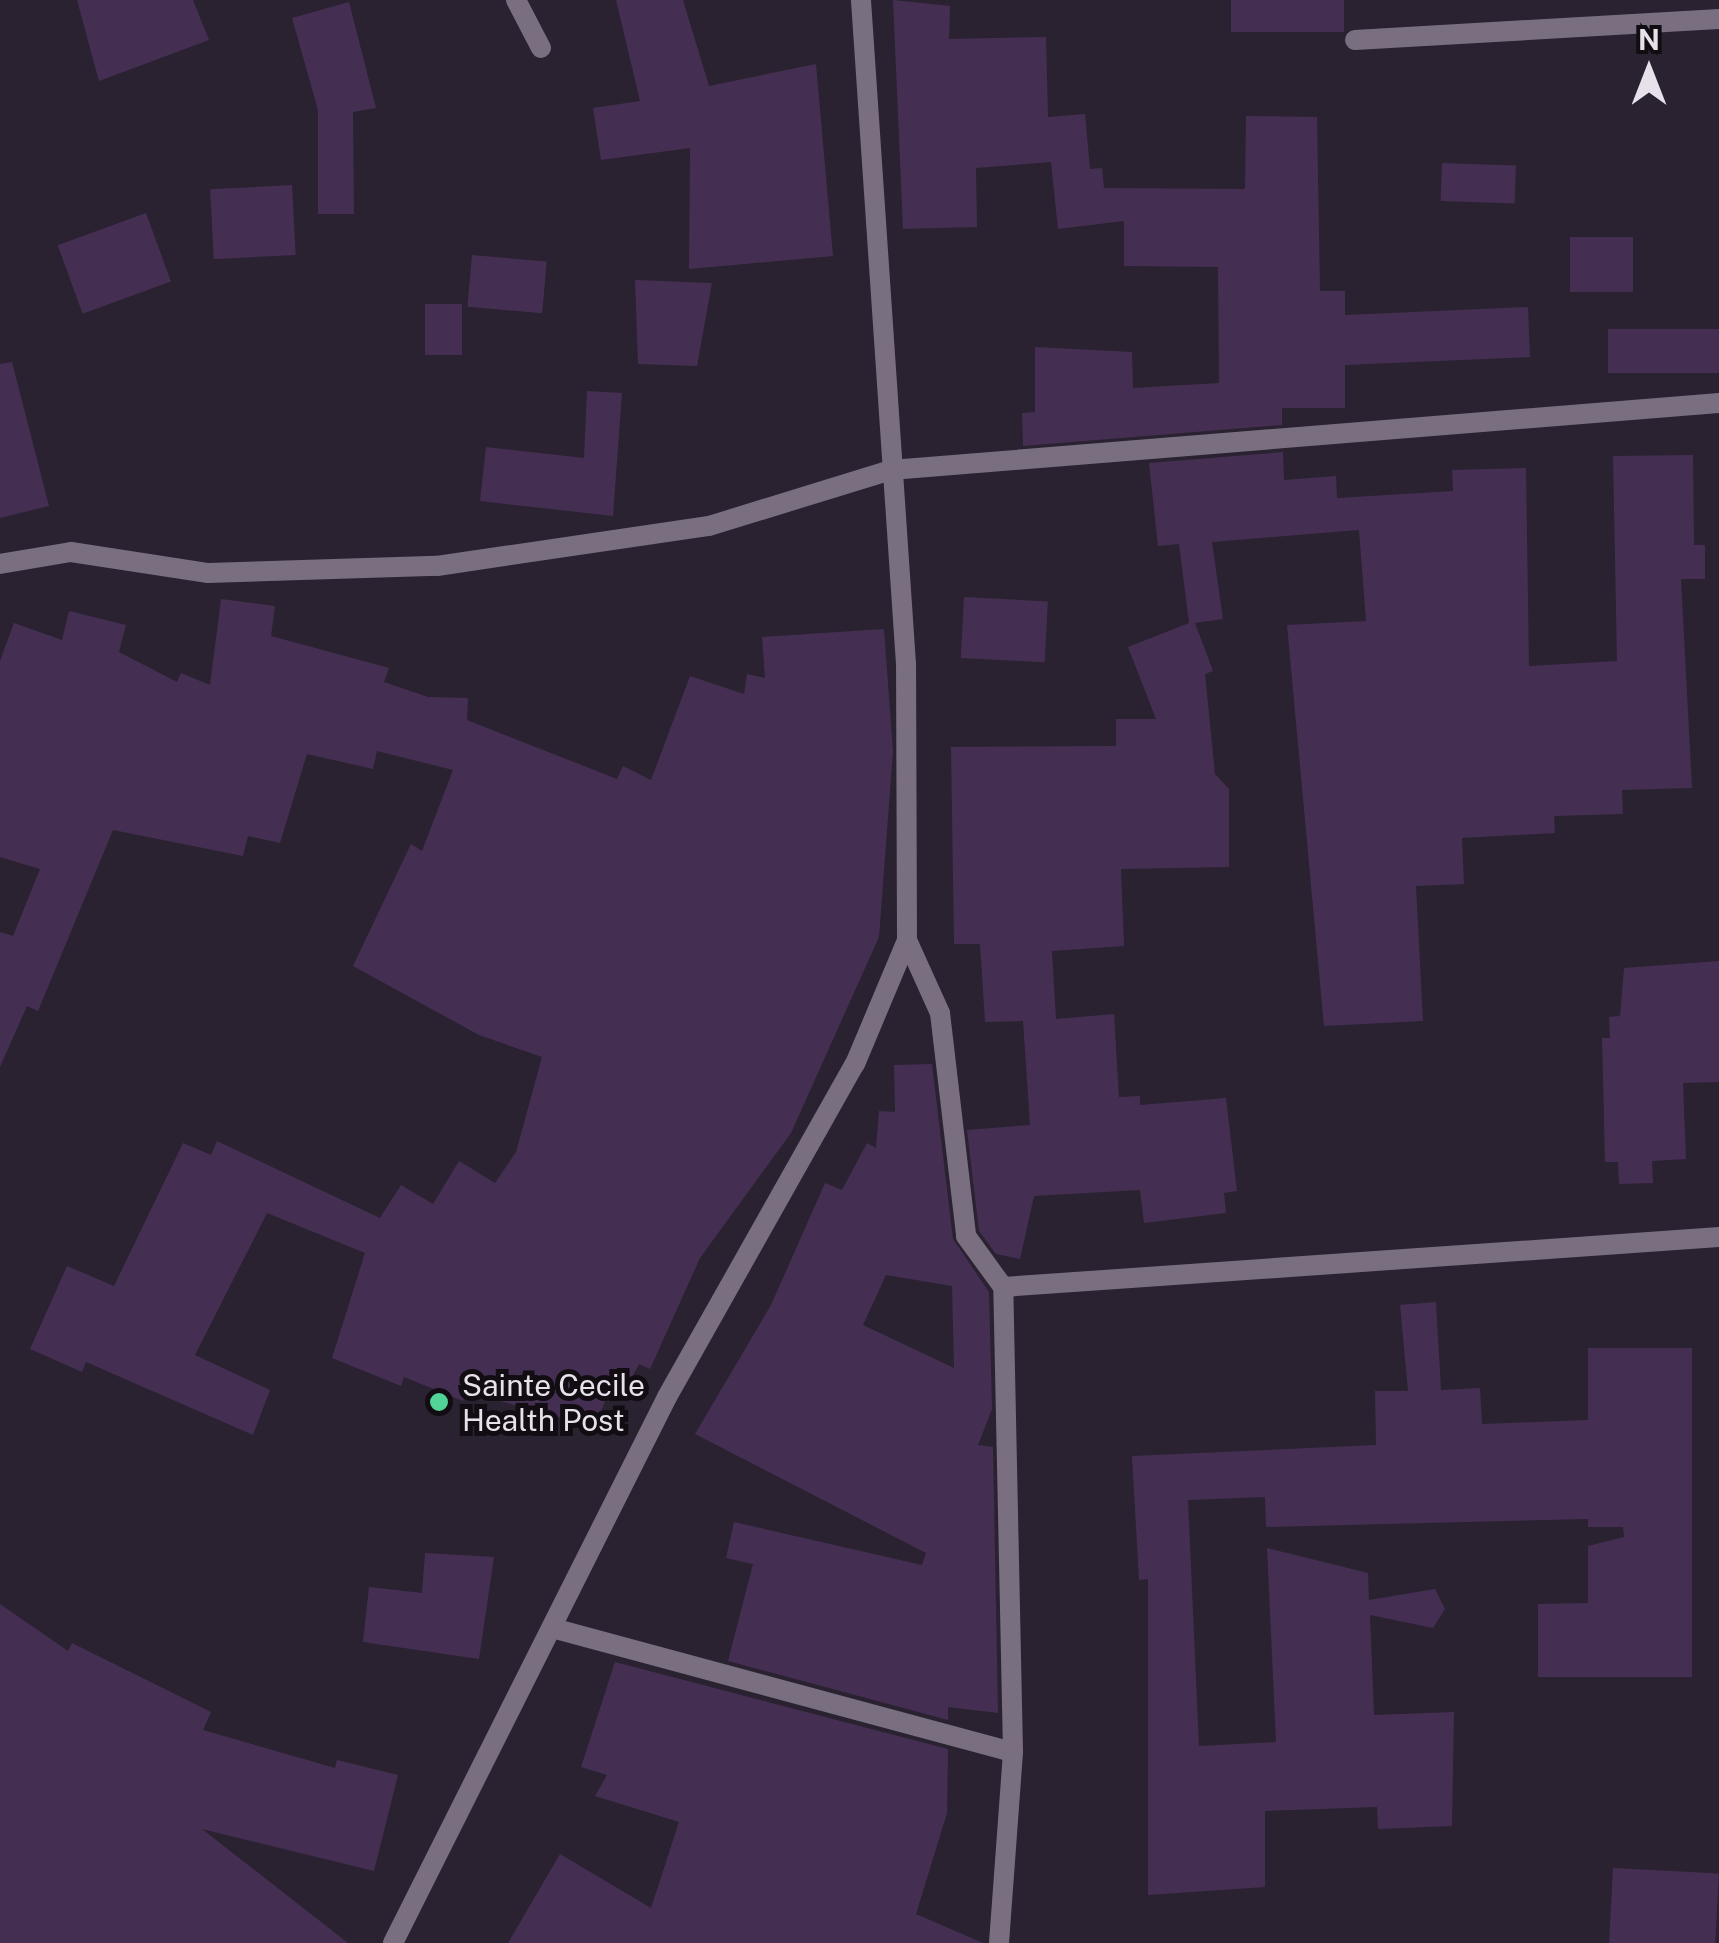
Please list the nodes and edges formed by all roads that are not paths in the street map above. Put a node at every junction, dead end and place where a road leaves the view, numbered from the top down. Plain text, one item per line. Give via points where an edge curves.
1 (516, 0) edge
2 (862, 0) edge
3 (1719, 20) edge
4 (1355, 40) dead end
5 (542, 48) dead end
6 (1719, 403) edge
7 (891, 470) junction
8 (0, 564) edge
9 (907, 940) junction
10 (1719, 1237) edge
11 (1003, 1287) junction
12 (556, 1629) junction
13 (1013, 1752) junction
14 (393, 1943) edge
15 (999, 1943) edge

1 - 5 street
2 - 7 street
3 - 4 street
6 - 7 street
7 - 8 street via 709,526 437,566 208,573 71,552
7 - 9 street via 906,664
9 - 11 street via 940,1013 966,1236
9 - 12 street via 854,1064 667,1397
10 - 11 street
11 - 13 street
12 - 13 street
12 - 14 street
13 - 15 street

